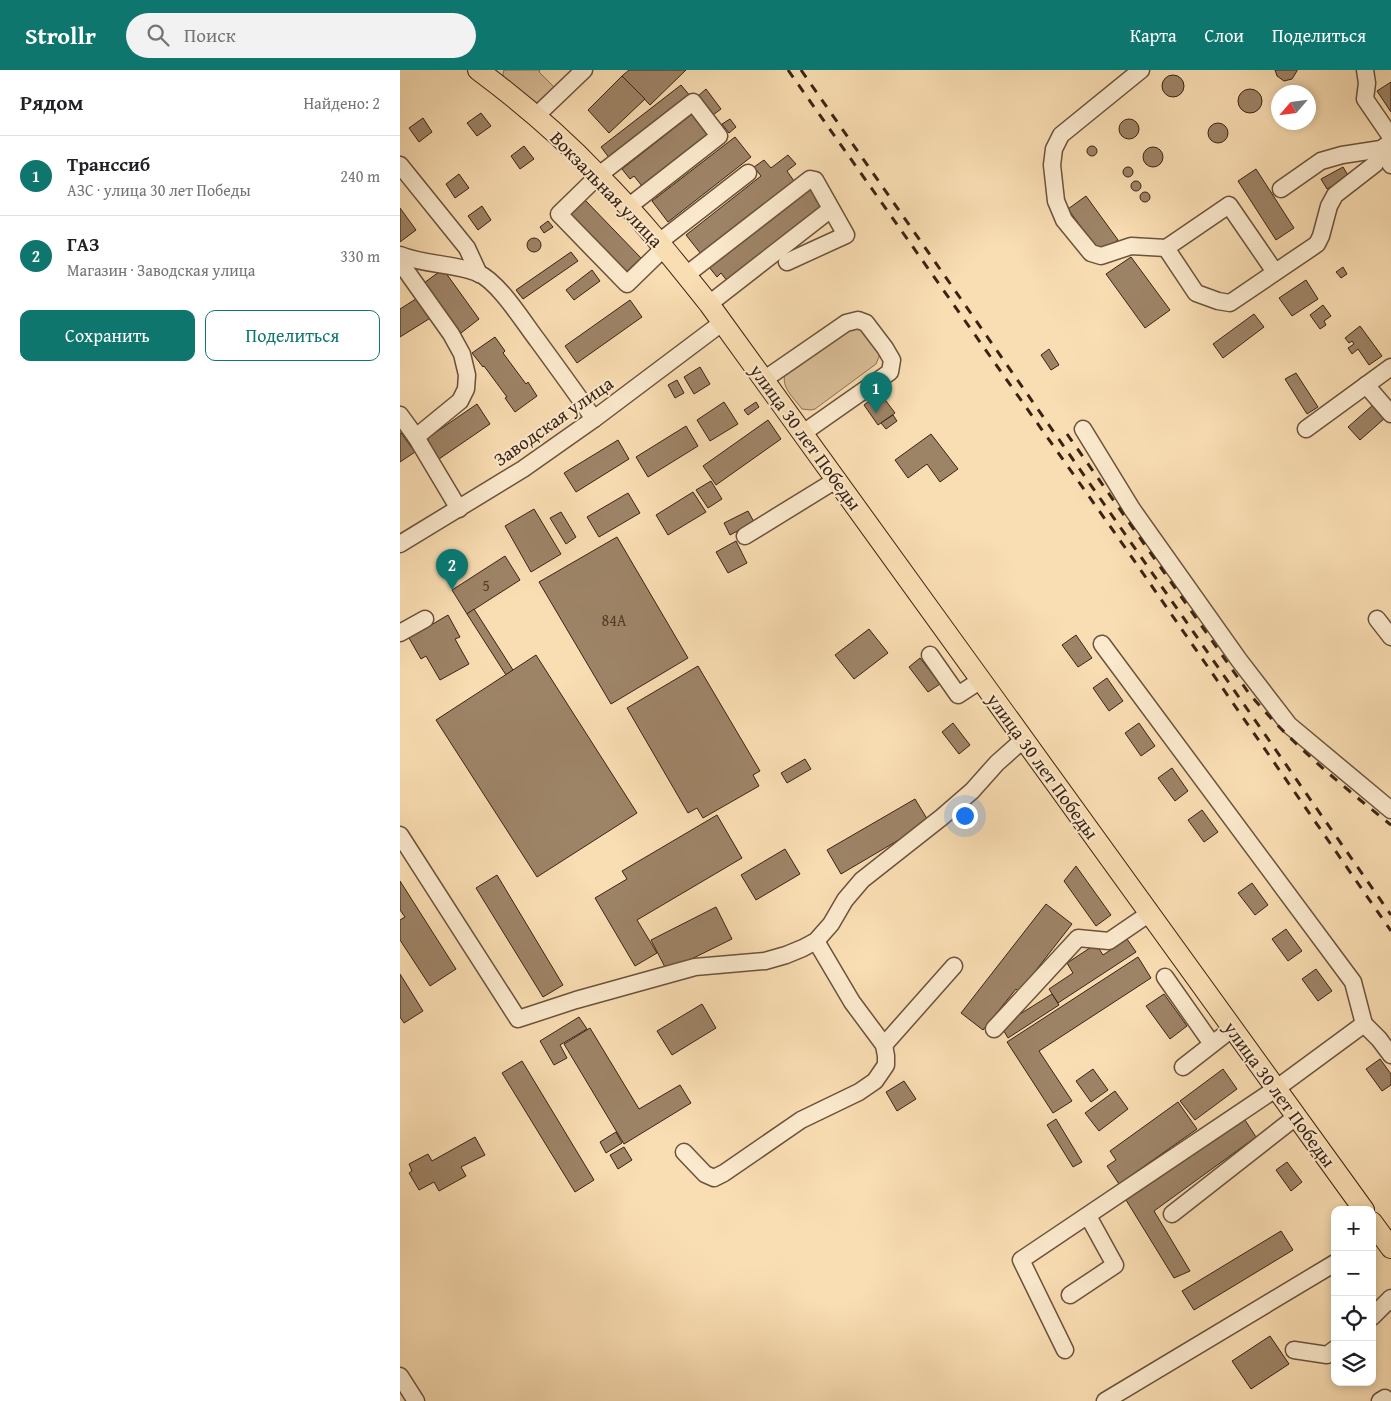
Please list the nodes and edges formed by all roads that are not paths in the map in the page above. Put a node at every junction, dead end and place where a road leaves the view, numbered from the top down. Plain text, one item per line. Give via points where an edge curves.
1 (584, 70) edge
2 (1142, 70) edge
3 (1365, 70) edge
4 (489, 73) edge
5 (536, 116) junction
6 (1388, 143) edge
7 (400, 165) edge
8 (1391, 165) edge
9 (748, 173) dead end
10 (599, 176) junction
11 (1281, 188) dead end
12 (628, 207) junction
13 (831, 209) junction
14 (662, 245) junction
15 (1166, 248) junction
16 (400, 254) edge
17 (400, 262) edge
18 (787, 262) dead end
19 (1275, 272) junction
20 (479, 274) junction
21 (686, 276) junction
22 (709, 304) junction
23 (723, 322) junction
24 (1391, 366) edge
25 (765, 379) junction
26 (1366, 385) junction
27 (1391, 414) edge
28 (401, 418) edge
29 (594, 418) junction
30 (1083, 429) dead end
31 (1306, 429) dead end
32 (803, 433) junction
33 (416, 438) junction
34 (836, 480) junction
35 (459, 510) junction
36 (745, 536) dead end
37 (400, 544) edge
38 (425, 619) dead end
39 (1377, 619) dead end
40 (400, 634) edge
41 (1391, 637) edge
42 (1102, 644) dead end
43 (930, 655) dead end
44 (981, 680) junction
45 (1024, 739) junction
46 (1391, 810) edge
47 (400, 835) edge
48 (1150, 914) junction
49 (816, 941) junction
50 (954, 966) dead end
51 (1165, 977) dead end
52 (1364, 1024) junction
53 (1233, 1028) junction
54 (994, 1029) dead end
55 (1212, 1044) junction
56 (884, 1045) junction
57 (1391, 1055) edge
58 (1182, 1067) dead end
59 (1277, 1088) junction
60 (1297, 1116) junction
61 (684, 1152) dead end
62 (1361, 1206) edge
63 (1172, 1214) dead end
64 (1088, 1216) junction
65 (1331, 1264) edge
66 (1070, 1295) dead end
67 (1391, 1298) edge
68 (1376, 1313) edge
69 (1065, 1350) dead end
70 (1294, 1350) dead end
71 (1331, 1352) edge
72 (400, 1376) edge
73 (416, 1401) edge
74 (1105, 1401) edge

1 - 5 street
2 - 15 street via 1061,135 1054,149 1052,165 1056,201 1064,220 1096,256 1131,246
3 - 6 street via 1366,99
4 - 5 main road, Вокзальная улица
5 - 10 main road, Вокзальная улица
6 - 8 street
6 - 11 street via 1322,161
6 - 19 street via 1375,164 1335,195 1317,244
7 - 20 street via 467,248
9 - 14 street
10 - 12 main road, Вокзальная улица
10 - 12 street via 693,102 719,136
10 - 14 street via 560,214 627,284
12 - 14 main road, Вокзальная улица
13 - 18 street via 846,235
13 - 21 street via 815,180 810,179
13 - 22 street
14 - 21 main road, Вокзальная улица
15 - 19 street via 1196,292 1218,301 1230,303
15 - 19 street via 1229,205
16 - 20 street
17 - 33 street via 451,334 462,354 467,375 466,389 460,401
20 - 29 street via 494,285 510,304
21 - 22 main road, Вокзальная улица
22 - 23 main road, Вокзальная улица
23 - 25 main road, улица 30 лет Победы
23 - 29 street, Заводская улица
24 - 26 street
25 - 32 main road, улица 30 лет Победы
25 - 32 street via 846,323 858,320 866,323 885,348 892,360 890,372
26 - 27 street
26 - 31 street
28 - 33 street
29 - 35 street, Заводская улица via 524,469
30 - 46 street via 1132,509 1289,725
32 - 34 main road, улица 30 лет Победы
33 - 35 street
34 - 36 street
34 - 44 main road, улица 30 лет Победы
35 - 37 street, Заводская улица
38 - 40 street
39 - 41 street
42 - 52 street via 1353,982
43 - 44 street via 958,695
44 - 45 main road, улица 30 лет Победы
45 - 48 main road, улица 30 лет Победы
45 - 49 street via 942,817 862,880
47 - 49 street via 518,1019 695,967 765,961
48 - 53 main road, улица 30 лет Победы
48 - 54 street via 1109,941 1078,938
49 - 56 street via 852,1002
50 - 56 street
51 - 55 street
52 - 57 street
52 - 59 street
53 - 55 street
53 - 59 main road, улица 30 лет Победы
55 - 58 street
56 - 61 street via 886,1065 875,1081 801,1120 724,1173 714,1178 705,1174
59 - 60 main road, улица 30 лет Победы
59 - 64 street
60 - 62 main road, улица 30 лет Победы
60 - 63 street
64 - 66 street via 1115,1265
64 - 69 street via 1021,1260
65 - 74 street
67 - 68 street
70 - 71 street
72 - 73 street

